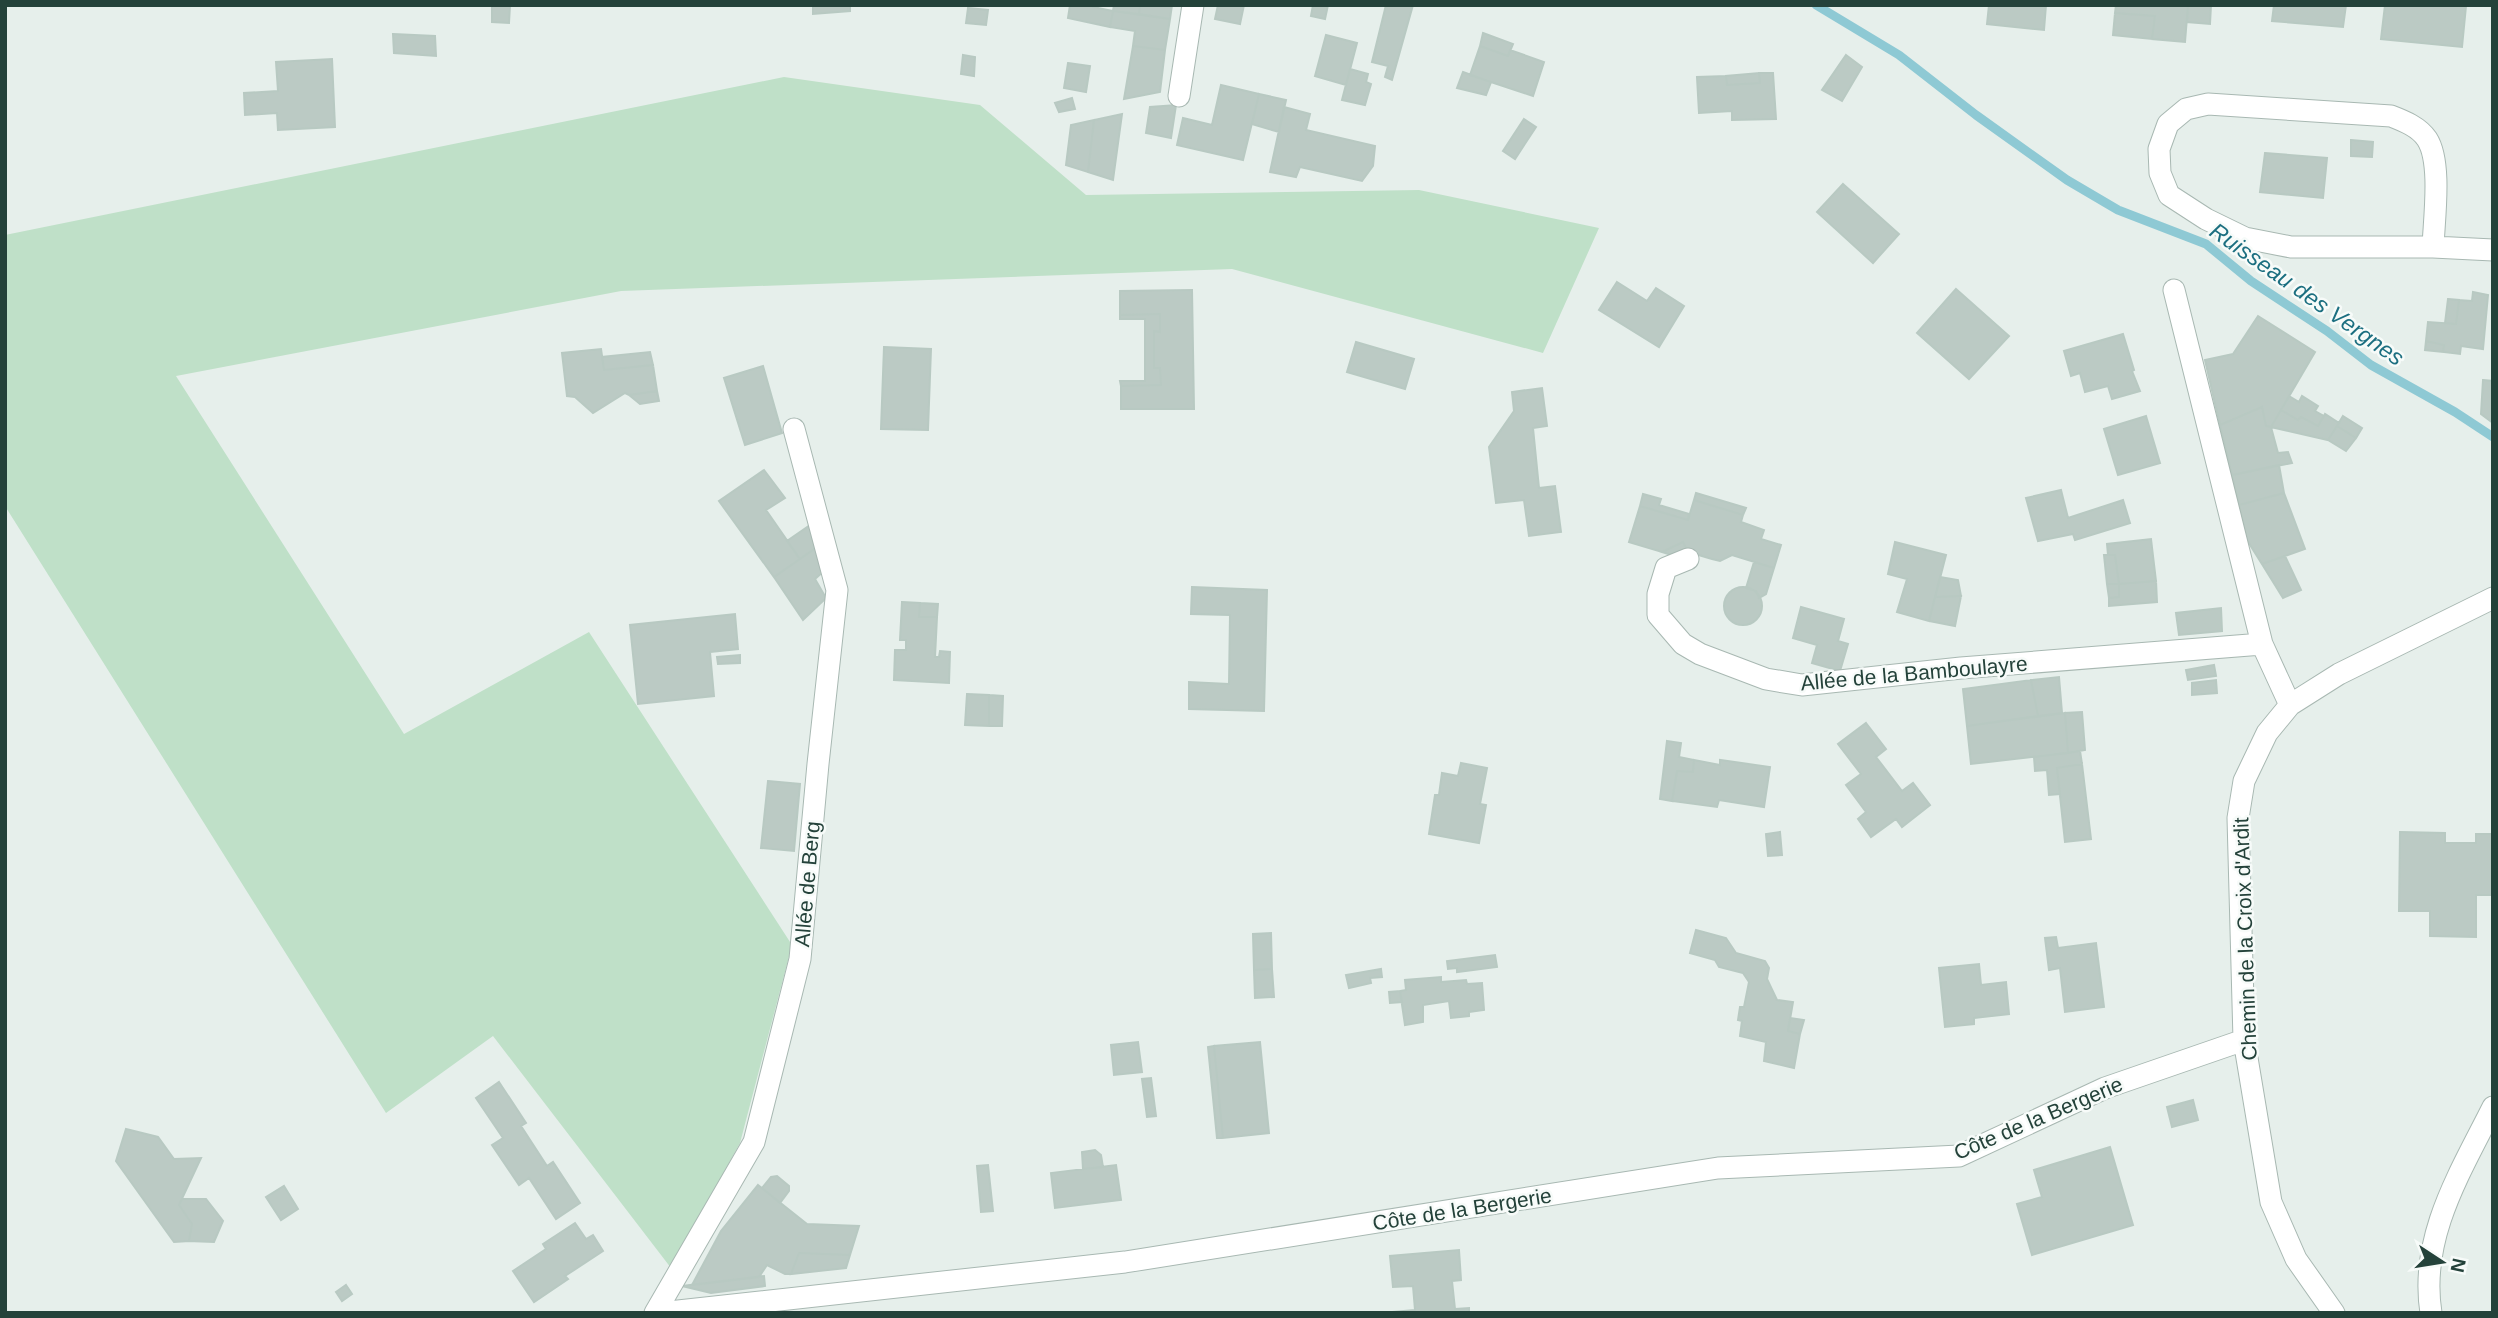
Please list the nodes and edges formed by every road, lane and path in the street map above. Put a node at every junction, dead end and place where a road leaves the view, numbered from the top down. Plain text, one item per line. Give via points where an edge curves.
1 (1193, 5) edge
2 (1179, 96) dead end
3 (2433, 247) junction
4 (2493, 250) edge
5 (2174, 290) dead end
6 (794, 429) dead end
7 (1688, 559) dead end
8 (2493, 598) edge
9 (2262, 644) junction
10 (2290, 705) junction
11 (2244, 1040) junction
12 (2493, 1107) edge
13 (657, 1313) edge
14 (2334, 1313) edge
15 (2431, 1313) edge

1 - 2 street
3 - 3 street via 2291,247 2245,238 2169,195 2160,173 2159,149 2168,124 2186,109 2208,104 2391,116 2410,124 2427,139 2435,162
3 - 4 street
5 - 9 street
6 - 13 street, Allée de Berg via 837,590 800,959 754,1142
7 - 9 street, Allée de la Bamboulayre via 1666,568 1658,594 1658,615 1684,644 1700,654 1766,680 1802,685
8 - 10 street, Chemin de la Croix d'Ardit via 2339,674
9 - 10 street
10 - 11 street, Chemin de la Croix d'Ardit via 2267,733 2244,781 2238,818
11 - 13 street, Côte de la Bergerie via 2105,1088 1959,1156 1718,1168 1125,1262
11 - 14 street, Chemin de la Croix d'Ardit via 2271,1202 2297,1259
12 - 15 street via 2451,1192 2431,1246 2427,1289

